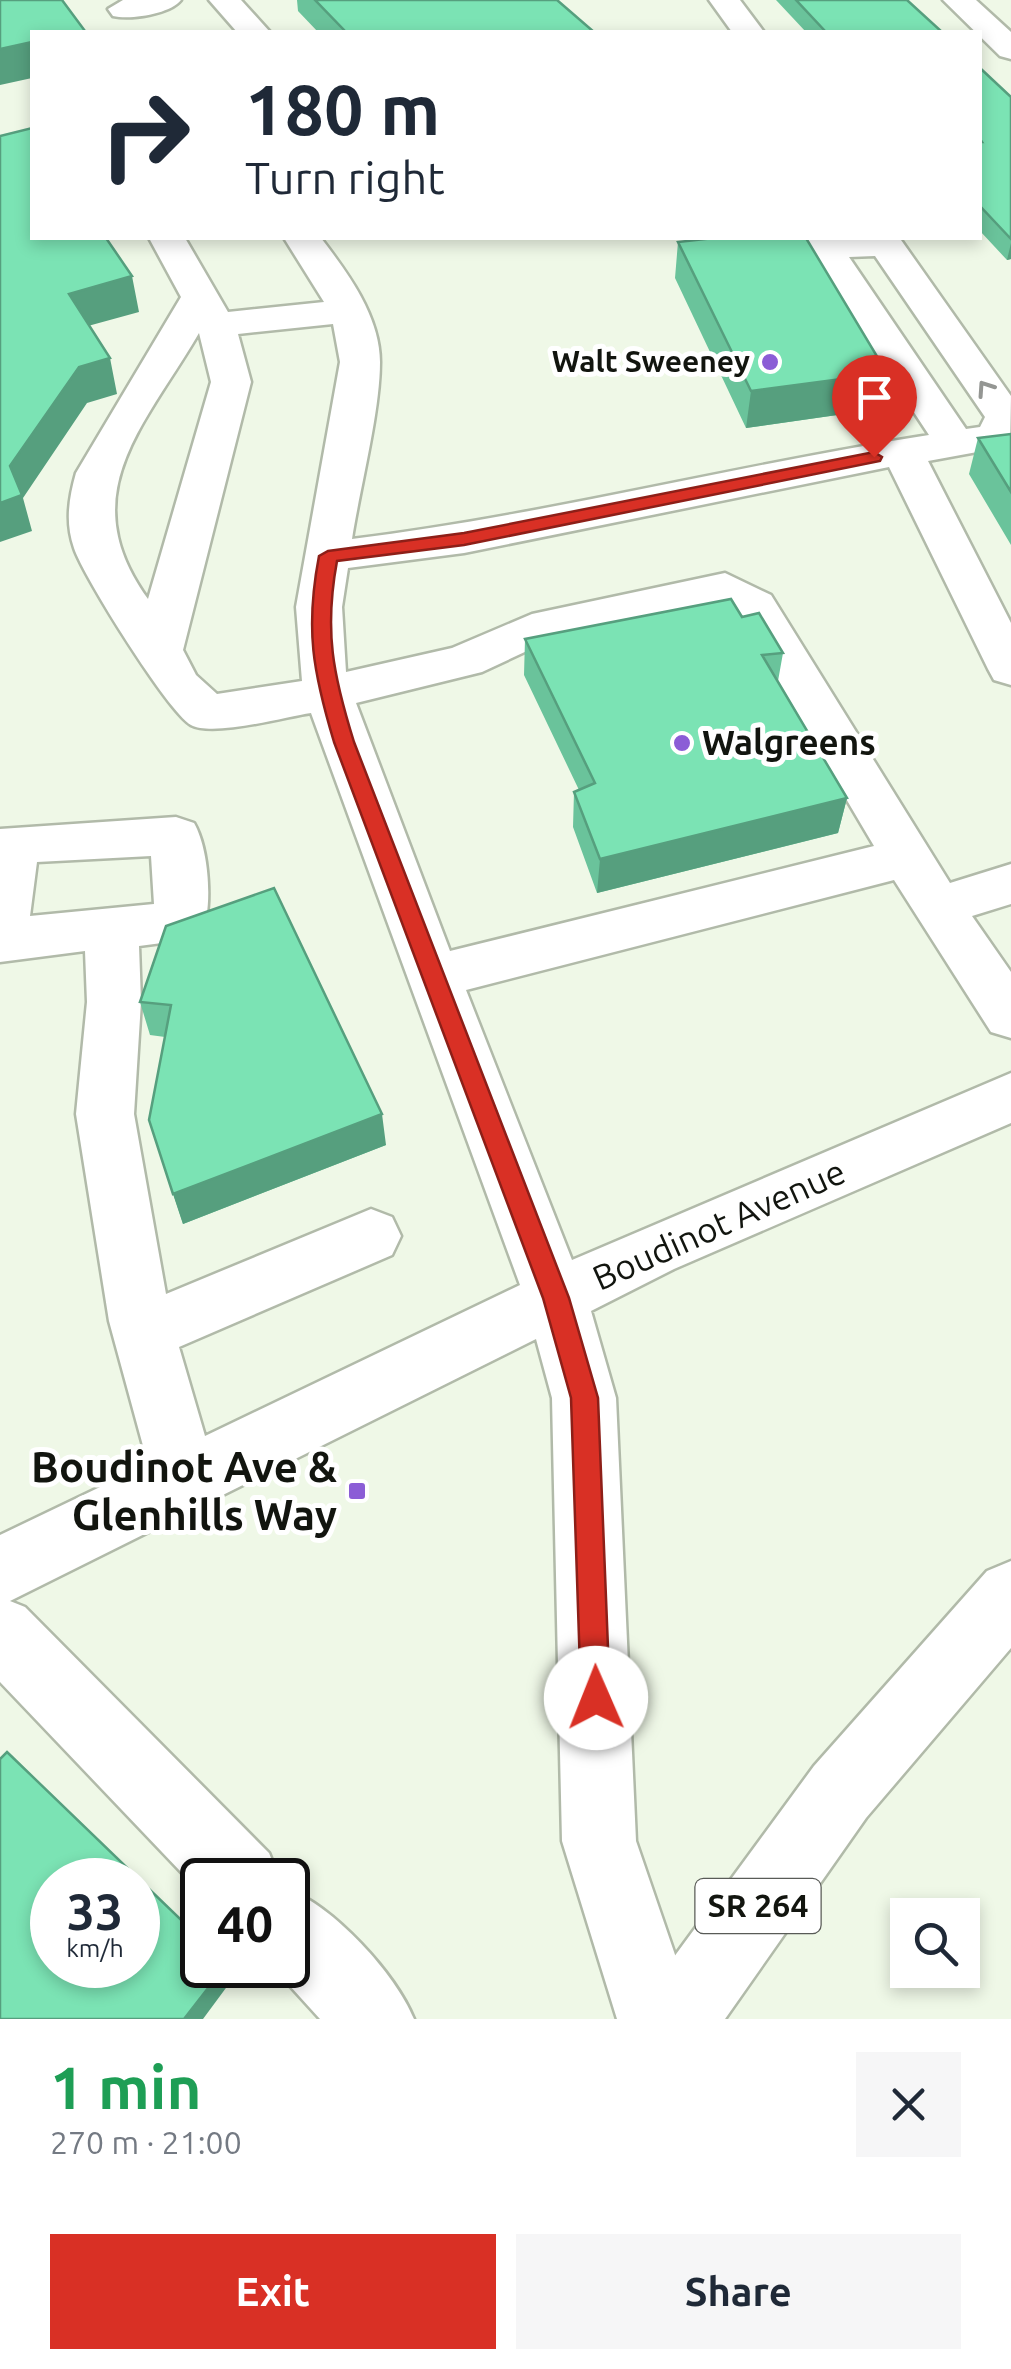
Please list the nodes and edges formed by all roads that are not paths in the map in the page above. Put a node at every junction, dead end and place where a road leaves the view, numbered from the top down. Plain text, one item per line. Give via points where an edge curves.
1 (166, 0) edge
2 (224, 0) edge
3 (724, 0) edge
4 (958, 0) edge
5 (127, 14) edge
6 (252, 30) edge
7 (746, 30) edge
8 (1011, 50) edge
9 (168, 240) edge
10 (304, 240) edge
11 (821, 243) edge
12 (208, 311) junction
13 (348, 311) junction
14 (956, 445) junction
15 (904, 452) junction
16 (328, 556) junction
17 (160, 650) junction
18 (1011, 669) edge
19 (329, 693) junction
20 (906, 857) junction
21 (1011, 884) edge
22 (937, 907) junction
23 (111, 927) junction
24 (0, 940) edge
25 (433, 977) junction
26 (1011, 1016) edge
27 (1011, 1097) edge
28 (371, 1236) dead end
29 (556, 1298) junction
30 (144, 1333) junction
31 (186, 1482) junction
32 (0, 1571) edge
33 (1011, 1595) edge
34 (0, 1632) edge
35 (221, 1858) edge
36 (310, 1951) edge
37 (374, 2019) edge
38 (657, 2019) edge
39 (676, 2019) edge

1 - 5 street
2 - 6 street
3 - 7 street
4 - 8 street
9 - 12 street
10 - 13 street
11 - 14 street
14 -> 11 street via 996,437 1004,417 888,248
12 - 13 street
12 - 17 street via 231,382
12 - 17 street via 97,473 87,502 88,532 102,562
13 - 16 street via 360,362
14 - 15 street
15 - 16 street via 464,539
15 - 18 street
16 - 19 street via 319,606
17 - 19 street via 178,686 206,713
19 - 20 street via 465,661 532,630 725,588 754,606
19 - 25 street
20 - 22 street
20 - 25 street
21 - 22 street
22 - 26 street
23 - 24 street
23 - 24 street via 182,924 176,836 14,844
23 - 30 street via 114,1002 105,1114
25 - 29 street
27 - 29 street, Boudinot Avenue
28 - 30 street
29 - 31 street, Boudinot Avenue
29 - 38 street via 584,1398 599,1841
30 - 31 street
31 - 32 street, Boudinot Avenue
33 - 39 street, SR 264 via 840,1792
34 - 35 street
36 - 37 street

